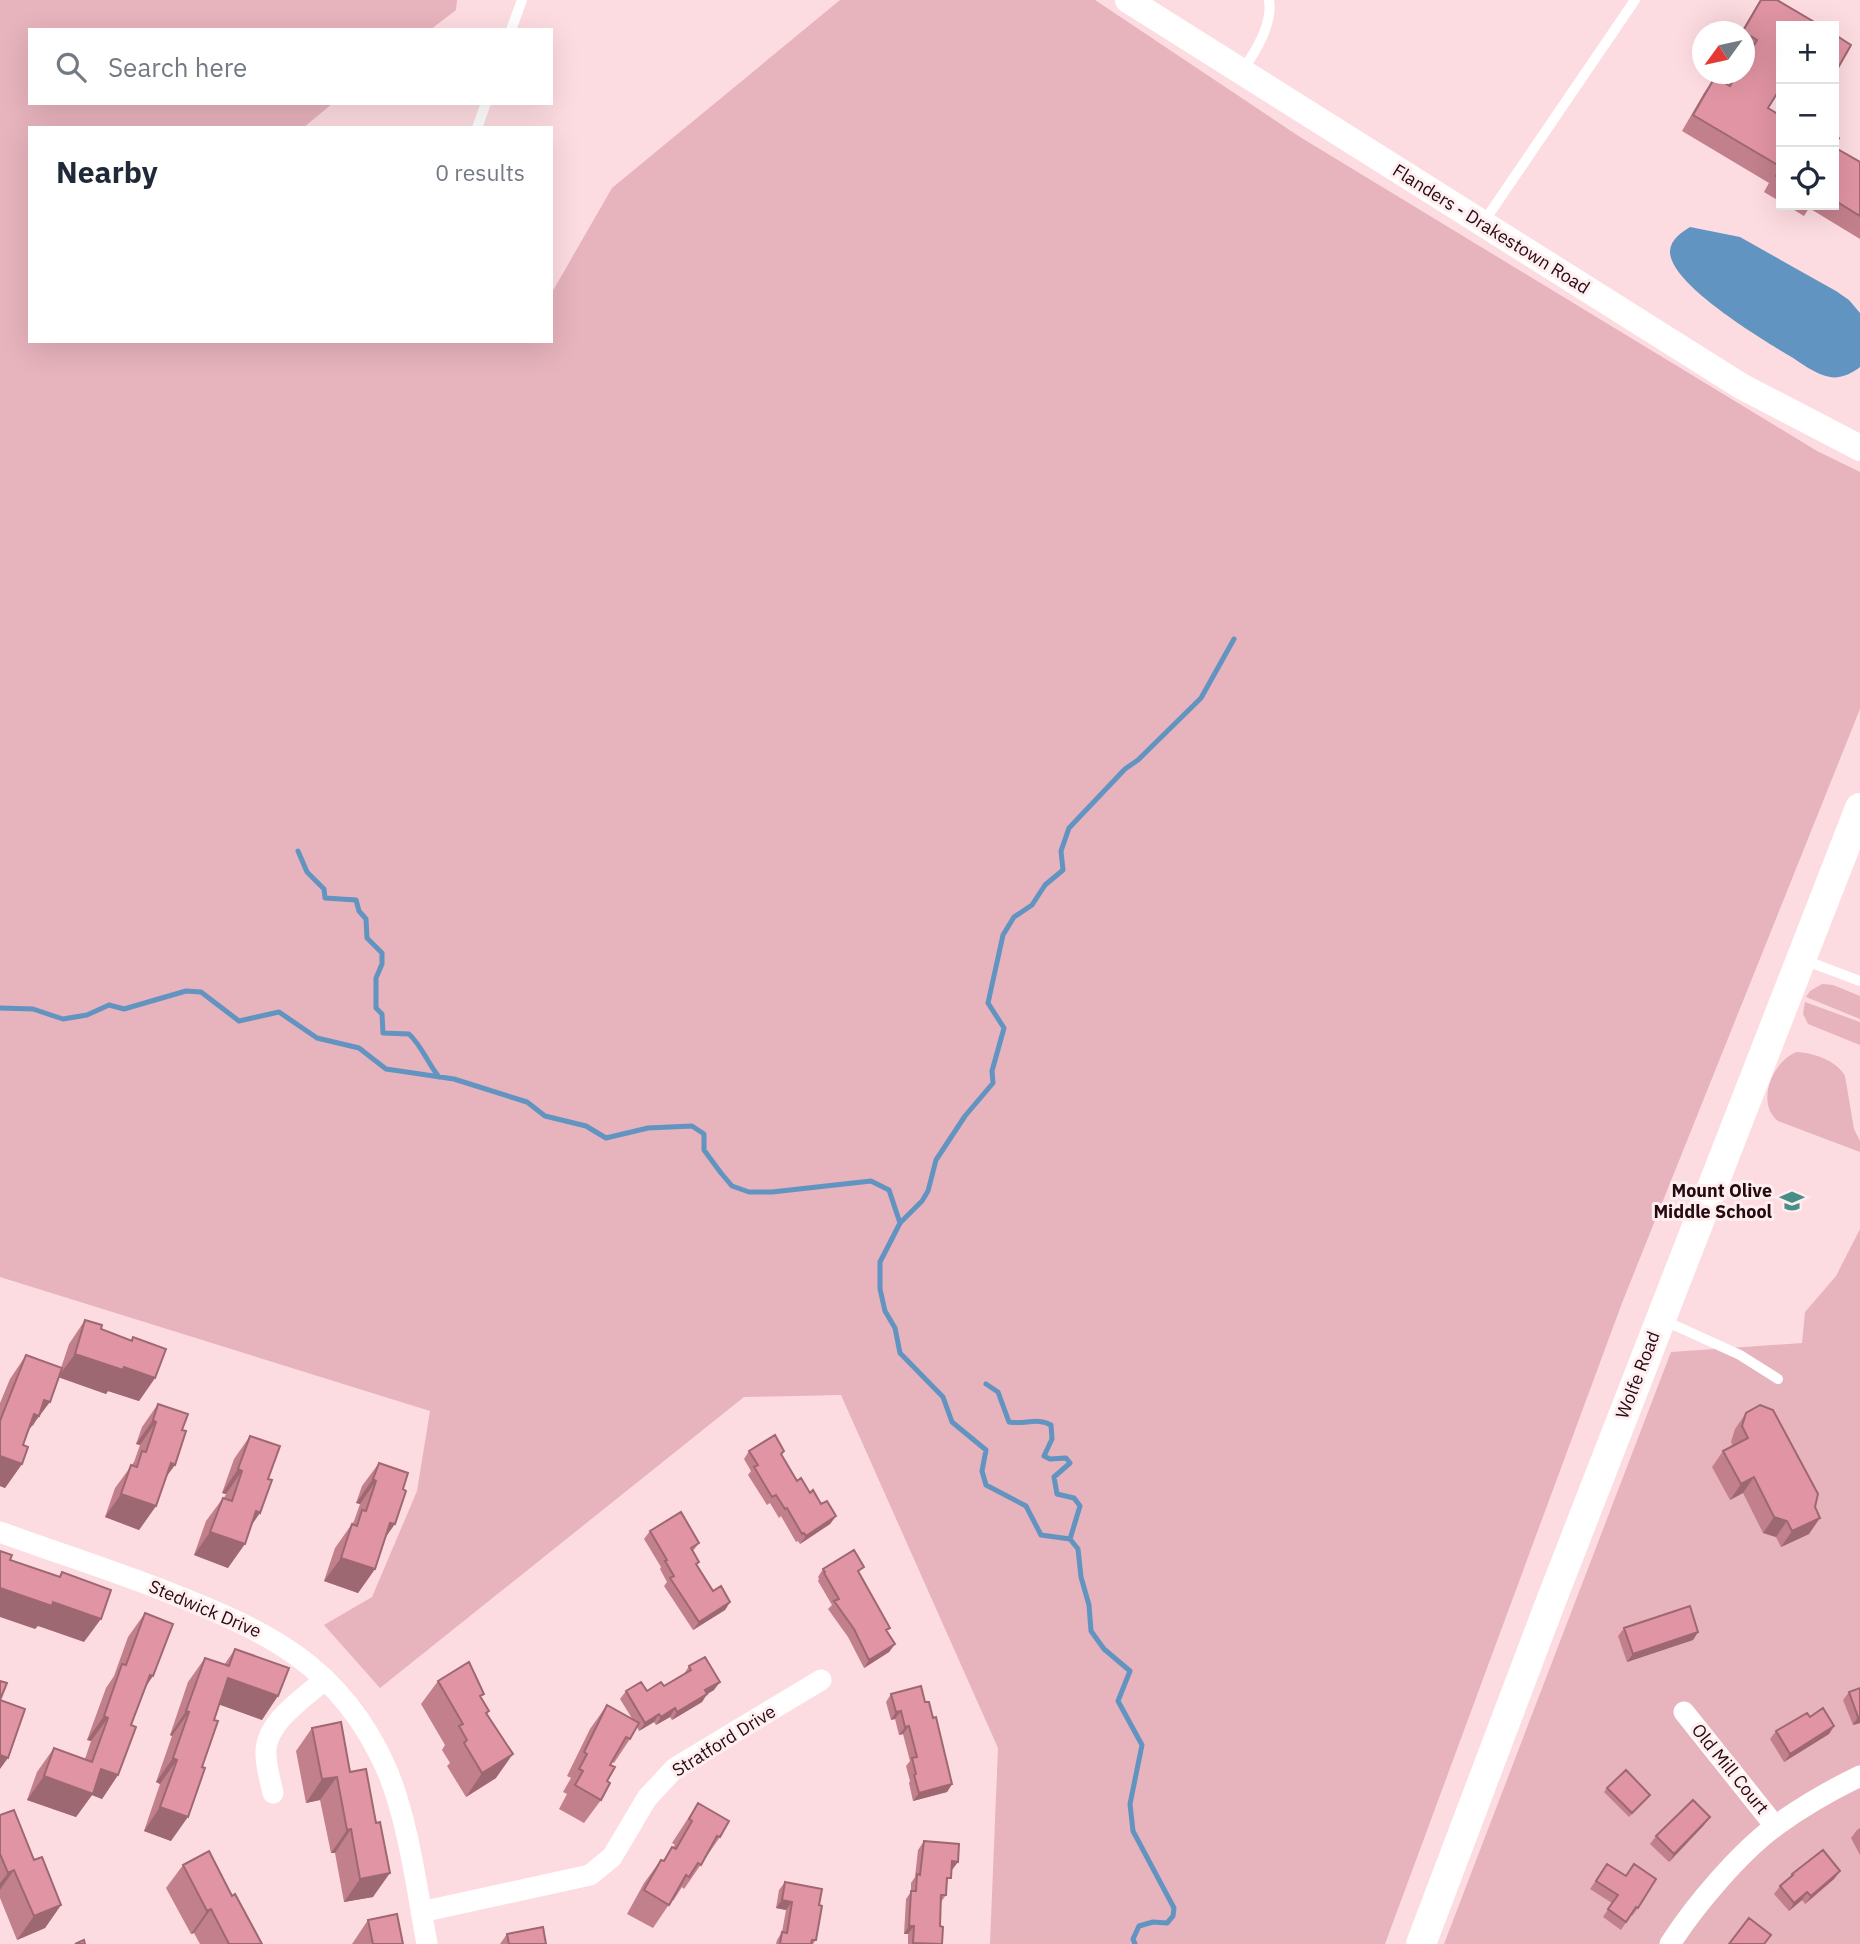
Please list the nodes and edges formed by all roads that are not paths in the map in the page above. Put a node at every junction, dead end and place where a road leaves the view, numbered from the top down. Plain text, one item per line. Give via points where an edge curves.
1 (522, 0) edge
2 (1269, 0) edge
3 (1635, 0) edge
4 (1139, 3) edge
5 (512, 28) edge
6 (1241, 72) junction
7 (484, 105) edge
8 (478, 126) edge
9 (1483, 223) junction
10 (1860, 448) edge
11 (1860, 808) edge
12 (1801, 959) junction
13 (1860, 981) edge
14 (1660, 1319) junction
15 (1778, 1379) dead end
16 (0, 1532) edge
17 (325, 1679) junction
18 (821, 1680) dead end
19 (1684, 1712) dead end
20 (1860, 1776) edge
21 (273, 1793) dead end
22 (1775, 1826) junction
23 (421, 1912) junction
24 (427, 1944) edge
25 (1421, 1944) edge
26 (1670, 1944) edge

1 - 5 lane
2 - 6 lane via 1269,15
3 - 9 lane
4 - 6 street, Flanders - Drakestown Road
6 - 9 street, Flanders - Drakestown Road
7 - 8 lane
9 - 10 street, Flanders - Drakestown Road via 1741,386
11 - 12 main road, Wolfe Road
12 - 13 lane
12 - 14 main road, Wolfe Road
14 - 15 lane
14 - 25 main road, Wolfe Road
16 - 17 street, Stedwick Drive via 223,1614 282,1645
17 - 21 street via 284,1716 268,1740 266,1761
17 - 23 street, Stedwick Drive via 361,1724 386,1768 400,1806
18 - 23 street, Stratford Drive via 675,1768 647,1798 612,1857 590,1875
19 - 22 street, Old Mill Court
20 - 22 street
22 - 26 street via 1711,1891
23 - 24 street, Stedwick Drive

